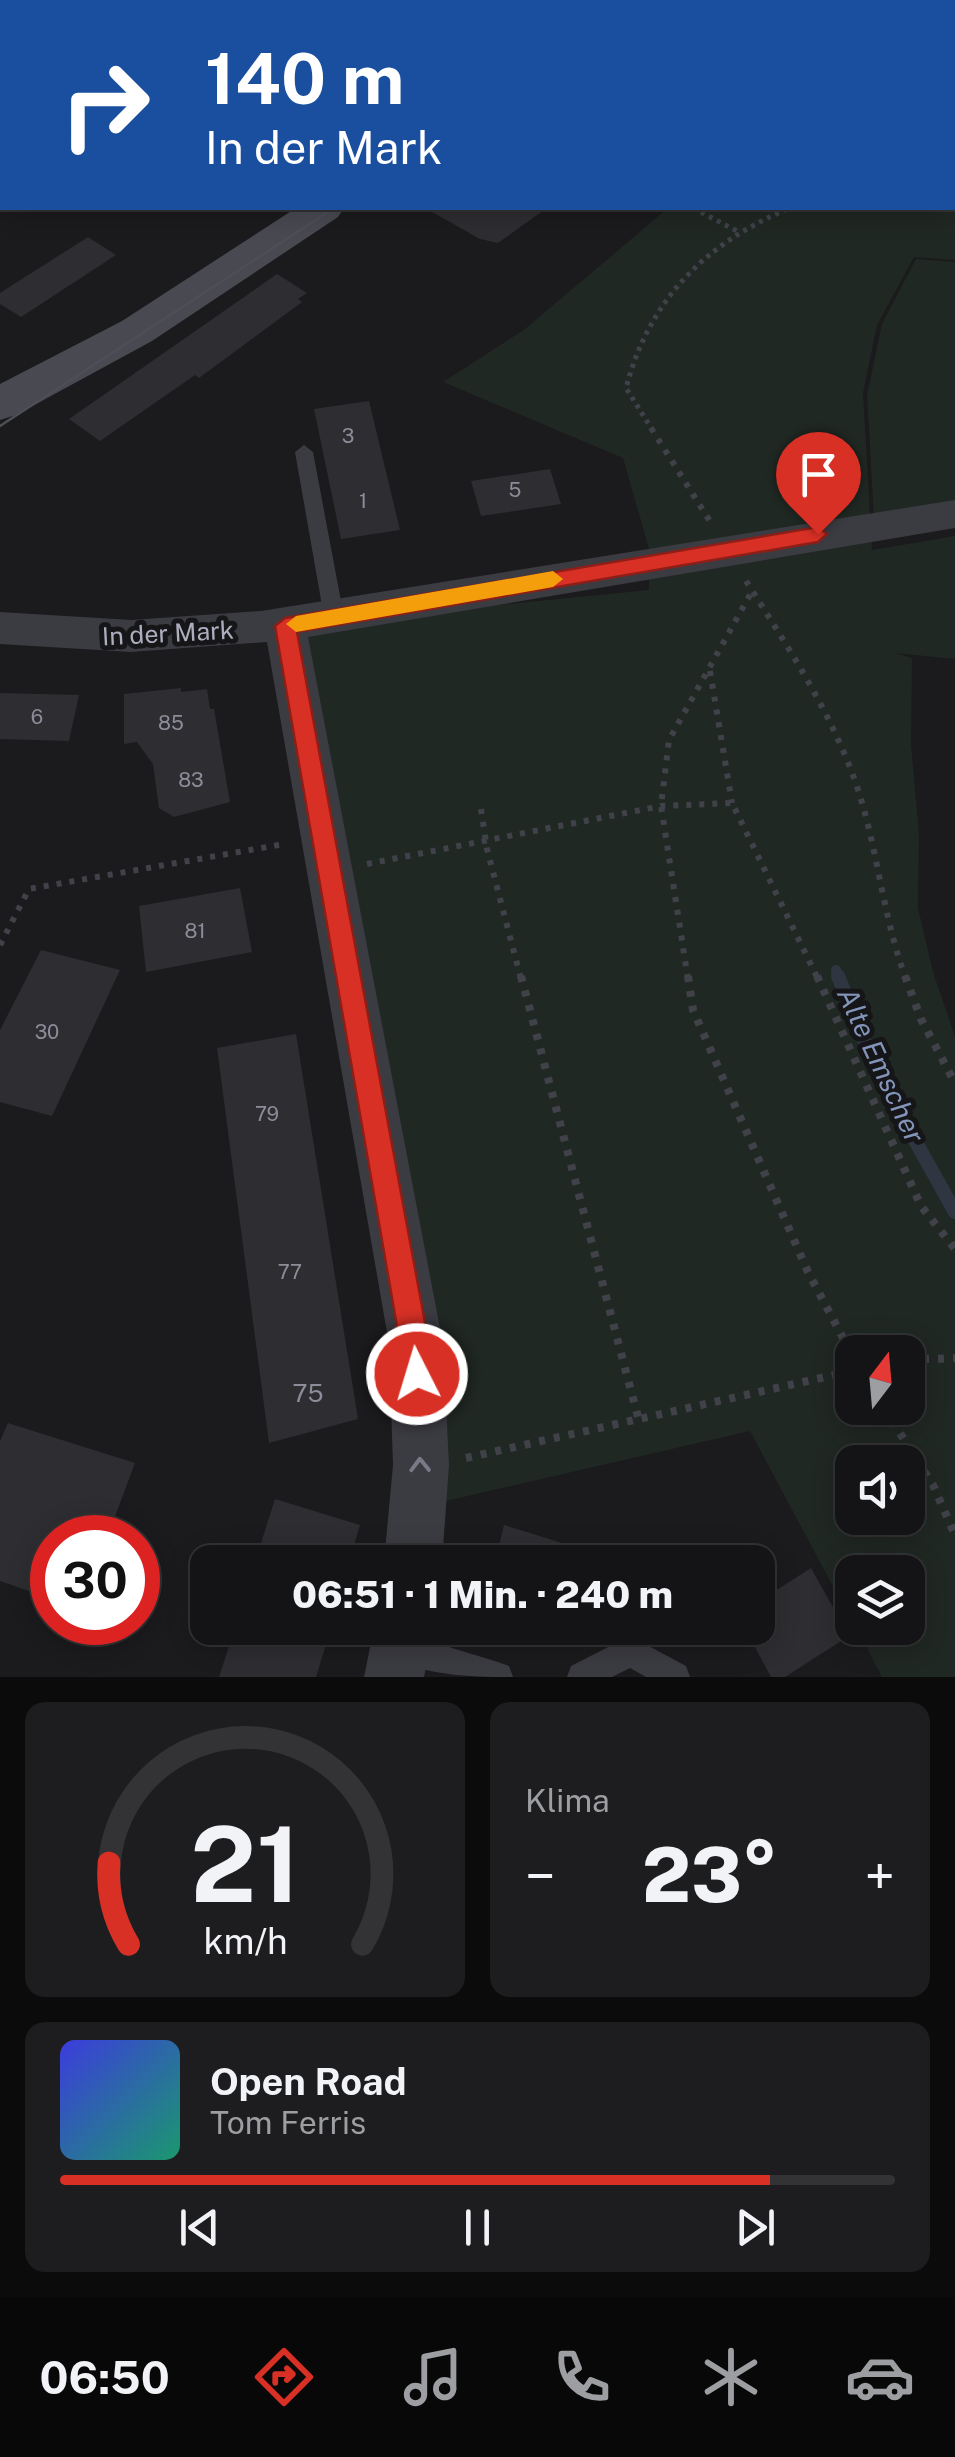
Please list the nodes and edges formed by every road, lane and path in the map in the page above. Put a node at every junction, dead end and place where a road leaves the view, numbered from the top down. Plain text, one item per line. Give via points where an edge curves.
1 (321, 210) edge
2 (697, 210) edge
3 (785, 210) edge
4 (738, 231) junction
5 (136, 331) junction
6 (0, 404) edge
7 (0, 437) edge
8 (304, 452) dead end
9 (955, 514) edge
10 (738, 547) junction
11 (334, 618) junction
12 (285, 626) junction
13 (0, 628) edge
14 (710, 670) junction
15 (732, 803) junction
16 (661, 806) junction
17 (481, 809) dead end
18 (485, 838) junction
19 (328, 855) junction
20 (0, 946) edge
21 (955, 1083) edge
22 (955, 1248) edge
23 (841, 1335) edge
24 (955, 1358) edge
25 (925, 1359) edge
26 (835, 1374) edge
27 (638, 1417) junction
28 (895, 1425) edge
29 (420, 1465) junction
30 (955, 1535) edge
31 (414, 1545) edge
32 (400, 1651) edge
33 (498, 1677) edge
34 (582, 1677) edge
35 (675, 1677) edge

1 - 5 main road
2 - 4 path
3 - 4 path
4 - 10 path via 708,252 660,310 630,364 626,388
5 - 6 main road
5 - 7 main road
8 - 11 lane
9 - 10 street, In der Mark
10 - 11 street, In der Mark
11 - 12 street, In der Mark
12 - 13 street, In der Mark via 134,638
12 - 19 street
14 - 15 path
14 - 16 path via 669,740
14 - 21 path via 751,594 796,660 841,746 863,806 896,950 921,1019
15 - 16 path
15 - 22 path via 922,1206
16 - 18 path
16 - 23 path via 693,1010
17 - 18 path
18 - 19 path
18 - 27 path
19 - 20 path via 29,889
19 - 29 street via 416,1344
24 - 25 path
26 - 27 path
27 - 29 path
28 - 30 path
31 -> 29 street
32 - 33 lane
34 - 35 lane via 630,1651

